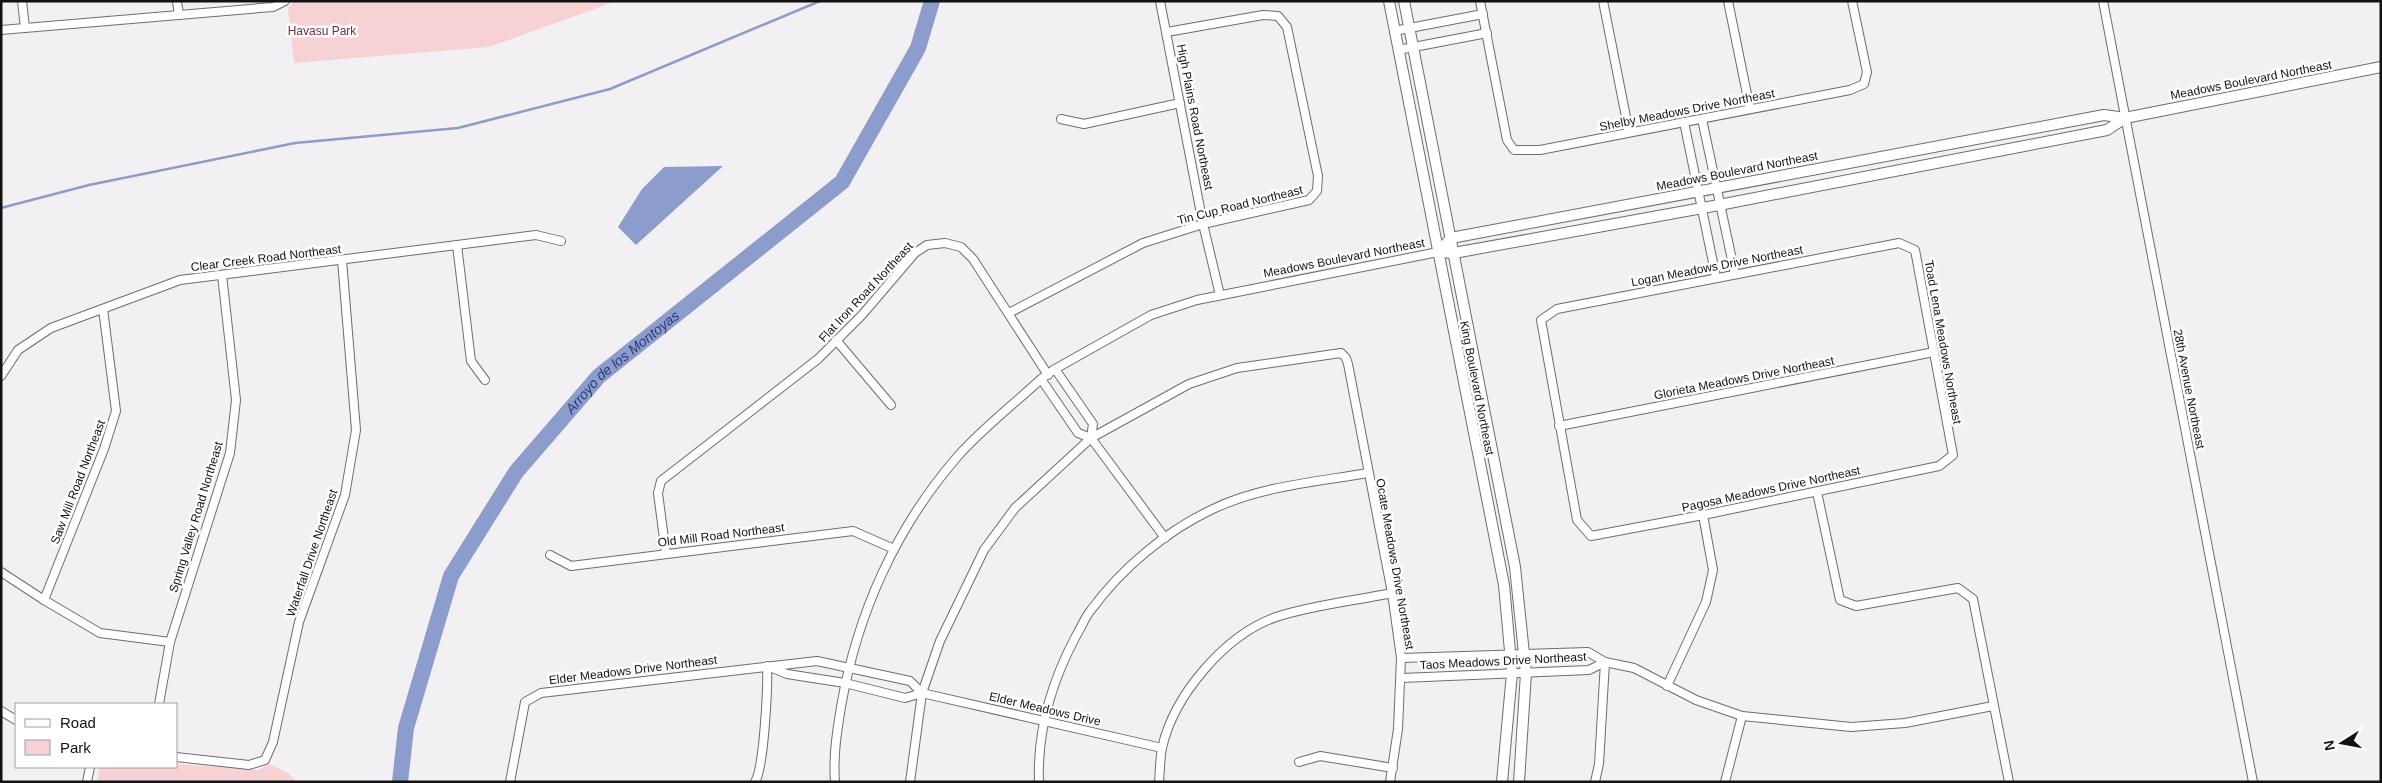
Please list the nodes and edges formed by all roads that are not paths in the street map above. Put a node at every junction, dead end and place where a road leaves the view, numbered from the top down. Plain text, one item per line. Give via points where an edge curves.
1 (22, 1) edge
2 (177, 1) edge
3 (285, 1) edge
4 (1160, 1) edge
5 (1389, 1) edge
6 (1404, 1) edge
7 (1480, 1) edge
8 (1603, 1) edge
9 (1728, 1) edge
10 (1852, 1) edge
11 (2103, 1) edge
12 (1483, 14) junction
13 (179, 15) junction
14 (25, 28) junction
15 (1409, 28) junction
16 (1, 30) edge
17 (1394, 31) junction
18 (1167, 32) junction
19 (1486, 33) junction
20 (1413, 47) junction
21 (1398, 50) junction
22 (2381, 67) edge
23 (1180, 103) junction
24 (1750, 109) junction
25 (2125, 118) junction
26 (1061, 119) dead end
27 (1702, 119) junction
28 (1684, 122) junction
29 (1629, 132) junction
30 (1716, 188) junction
31 (1700, 191) junction
32 (1719, 205) junction
33 (1703, 207) junction
34 (1203, 224) junction
35 (1451, 238) junction
36 (562, 241) dead end
37 (1899, 243) joint
38 (457, 245) junction
39 (1438, 252) junction
40 (1454, 253) junction
41 (342, 260) junction
42 (1735, 274) junction
43 (222, 275) junction
44 (1716, 277) junction
45 (1220, 295) junction
46 (103, 309) junction
47 (1009, 313) junction
48 (836, 340) junction
49 (1934, 352) junction
50 (1055, 369) junction
51 (1, 376) edge
52 (1045, 377) junction
53 (485, 380) dead end
54 (890, 405) dead end
55 (1559, 426) junction
56 (1091, 438) junction
57 (1953, 455) joint
58 (1368, 473) junction
59 (1817, 492) junction
60 (1703, 515) junction
61 (1165, 538) junction
62 (894, 549) junction
63 (666, 554) junction
64 (550, 555) dead end
65 (1, 572) edge
66 (1392, 593) junction
67 (44, 600) junction
68 (170, 642) junction
69 (1510, 654) junction
70 (1525, 654) junction
71 (1401, 658) junction
72 (1605, 662) junction
73 (767, 666) junction
74 (849, 668) junction
75 (1512, 673) junction
76 (1526, 673) junction
77 (1402, 678) junction
78 (845, 683) junction
79 (1667, 686) junction
80 (922, 693) junction
81 (159, 703) edge
82 (1993, 706) junction
83 (1, 710) edge
84 (1742, 716) junction
85 (15, 719) edge
86 (1045, 720) junction
87 (1162, 748) junction
88 (178, 757) edge
89 (1299, 762) dead end
90 (90, 768) edge
91 (1393, 768) junction
92 (87, 782) edge
93 (510, 782) edge
94 (755, 782) edge
95 (835, 782) edge
96 (910, 782) edge
97 (1039, 782) edge
98 (1159, 782) edge
99 (1390, 782) edge
100 (1502, 782) edge
101 (1519, 782) edge
102 (1595, 782) edge
103 (1725, 782) edge
104 (2009, 782) edge
105 (2253, 782) edge

1 - 14 street
2 - 13 street
3 - 13 street via 273,7
4 - 18 street, High Plains Road Northeast
5 - 17 street, King Boulevard Northeast
6 - 15 street, King Boulevard Northeast
7 - 12 street
8 - 29 street
9 - 24 street
10 - 24 street, Shelby Meadows Drive Northeast via 1866,72 1864,84 1850,90
11 - 25 street, 28th Avenue Northeast
12 - 15 street
12 - 19 street
13 - 14 street
14 - 16 street
15 - 17 street
15 - 20 street, King Boulevard Northeast
17 - 21 street, King Boulevard Northeast
18 - 23 street, High Plains Road Northeast
18 - 34 street, Tin Cup Road Northeast via 1263,15 1278,16 1287,26 1318,176 1317,191 1309,200
19 - 20 street
19 - 29 street, Shelby Meadows Drive Northeast via 1504,129 1514,150 1540,150
20 - 21 street
20 - 35 street, King Boulevard Northeast
21 - 39 street, King Boulevard Northeast
22 - 25 street, Meadows Boulevard Northeast
23 - 26 street via 1084,124
23 - 34 street, High Plains Road Northeast
24 - 27 street, Shelby Meadows Drive Northeast
25 - 30 street, Meadows Boulevard Northeast via 2104,115
25 - 32 street, Meadows Boulevard Northeast via 2106,130
25 - 105 street, 28th Avenue Northeast
27 - 28 street, Shelby Meadows Drive Northeast
27 - 30 street
28 - 29 street, Shelby Meadows Drive Northeast
28 - 31 street
30 - 31 street, Meadows Boulevard Northeast
30 - 32 street
31 - 33 street
31 - 35 street, Meadows Boulevard Northeast
32 - 33 street, Meadows Boulevard Northeast
32 - 42 street
33 - 40 street, Meadows Boulevard Northeast
33 - 44 street
34 - 45 street, High Plains Road Northeast
34 - 47 street, Tin Cup Road Northeast via 1143,243
35 - 39 street, Meadows Boulevard Northeast
35 - 40 street, King Boulevard Northeast
36 - 38 street, Clear Creek Road Northeast via 536,235
37 - 42 street, Logan Meadows Drive Northeast
37 - 49 street, Toad Lena Meadows Northeast via 1915,250
38 - 41 street, Clear Creek Road Northeast
38 - 53 street via 470,360
39 - 40 street, Meadows Boulevard Northeast
39 - 45 street, Meadows Boulevard Northeast
39 - 69 street, King Boulevard Northeast via 1504,585
40 - 70 street, King Boulevard Northeast via 1515,568
41 - 43 street, Clear Creek Road Northeast
41 - 88 street, Waterfall Drive Northeast via 356,430 345,495 299,622 273,742 265,760 249,766
42 - 44 street, Logan Meadows Drive Northeast
43 - 46 street, Clear Creek Road Northeast via 180,280
43 - 68 street, Spring Valley Road Northeast via 236,400 230,453
44 - 55 street, Logan Meadows Drive Northeast via 1558,309 1541,320
45 - 50 street, Meadows Boulevard Northeast via 1150,316
46 - 51 street, Clear Creek Road Northeast via 51,328 18,350
46 - 67 street, Saw Mill Road Northeast via 116,411
47 - 48 street, Flat Iron Road Northeast via 974,259 961,247 945,242 927,245 915,253
47 - 52 street, Flat Iron Road Northeast
48 - 54 street
48 - 63 street, Flat Iron Road Northeast via 818,359 661,481 658,493
49 - 55 street, Glorieta Meadows Drive Northeast
49 - 57 street, Toad Lena Meadows Northeast
50 - 52 street, Meadows Boulevard Northeast
50 - 56 street via 1093,424
52 - 56 street, Flat Iron Road Northeast via 1078,433
52 - 62 street, Meadows Boulevard Northeast via 960,454 925,496
55 - 60 street, Pagosa Meadows Drive Northeast via 1577,520 1591,536
56 - 58 street, Ocate Meadows Drive Northeast via 1197,382 1237,368 1341,353 1348,364
56 - 61 street
56 - 80 street via 1015,508 984,550 940,641
57 - 59 street, Pagosa Meadows Drive Northeast via 1939,466
58 - 61 street via 1256,493 1213,509
58 - 66 street, Ocate Meadows Drive Northeast
59 - 60 street, Pagosa Meadows Drive Northeast
59 - 82 street via 1840,600 1856,606 1958,588 1973,600
60 - 79 street via 1713,570 1706,602
61 - 86 street via 1139,558 1090,610 1055,680
62 - 63 street, Old Mill Road Northeast via 853,531
62 - 74 street, Meadows Boulevard Northeast via 867,607
63 - 64 street, Old Mill Road Northeast via 571,566
65 - 67 street
66 - 71 street, Ocate Meadows Drive Northeast
66 - 87 street via 1300,611 1248,630 1216,657 1192,685 1173,716
67 - 68 street via 100,633
68 - 81 street, Spring Valley Road Northeast
69 - 70 street, Taos Meadows Drive Northeast
69 - 71 street, Taos Meadows Drive Northeast
69 - 75 street, King Boulevard Northeast
70 - 72 street, Taos Meadows Drive Northeast via 1588,652
70 - 76 street, King Boulevard Northeast
71 - 77 street, Ocate Meadows Drive Northeast
72 - 76 street, Taos Meadows Drive Northeast via 1589,670
72 - 79 street, Taos Meadows Drive Northeast via 1634,668
72 - 102 street
73 - 74 street, Elder Meadows Drive Northeast via 817,661
73 - 78 street, Elder Meadows Drive Northeast via 787,674
73 - 93 street, Elder Meadows Drive Northeast via 533,696 523,711
73 - 94 street via 761,762
74 - 78 street, Meadows Boulevard Northeast
74 - 80 street, Elder Meadows Drive Northeast via 910,681
75 - 76 street, Taos Meadows Drive Northeast
75 - 77 street, Taos Meadows Drive Northeast
75 - 100 street, King Boulevard Northeast
76 - 101 street, King Boulevard Northeast
77 - 91 street, Ocate Meadows Drive Northeast
78 - 80 street, Elder Meadows Drive Northeast via 905,698
78 - 95 street, Meadows Boulevard Northeast via 836,738
79 - 84 street, Taos Meadows Drive Northeast
80 - 86 street, Elder Meadows Drive
80 - 96 street
82 - 84 street, Taos Meadows Drive Northeast via 1904,723 1851,727
82 - 104 street
83 - 85 street
84 - 103 street
86 - 87 street, Elder Meadows Drive
86 - 97 street
87 - 98 street
89 - 91 street via 1320,756
90 - 92 street
91 - 99 street, Ocate Meadows Drive Northeast

